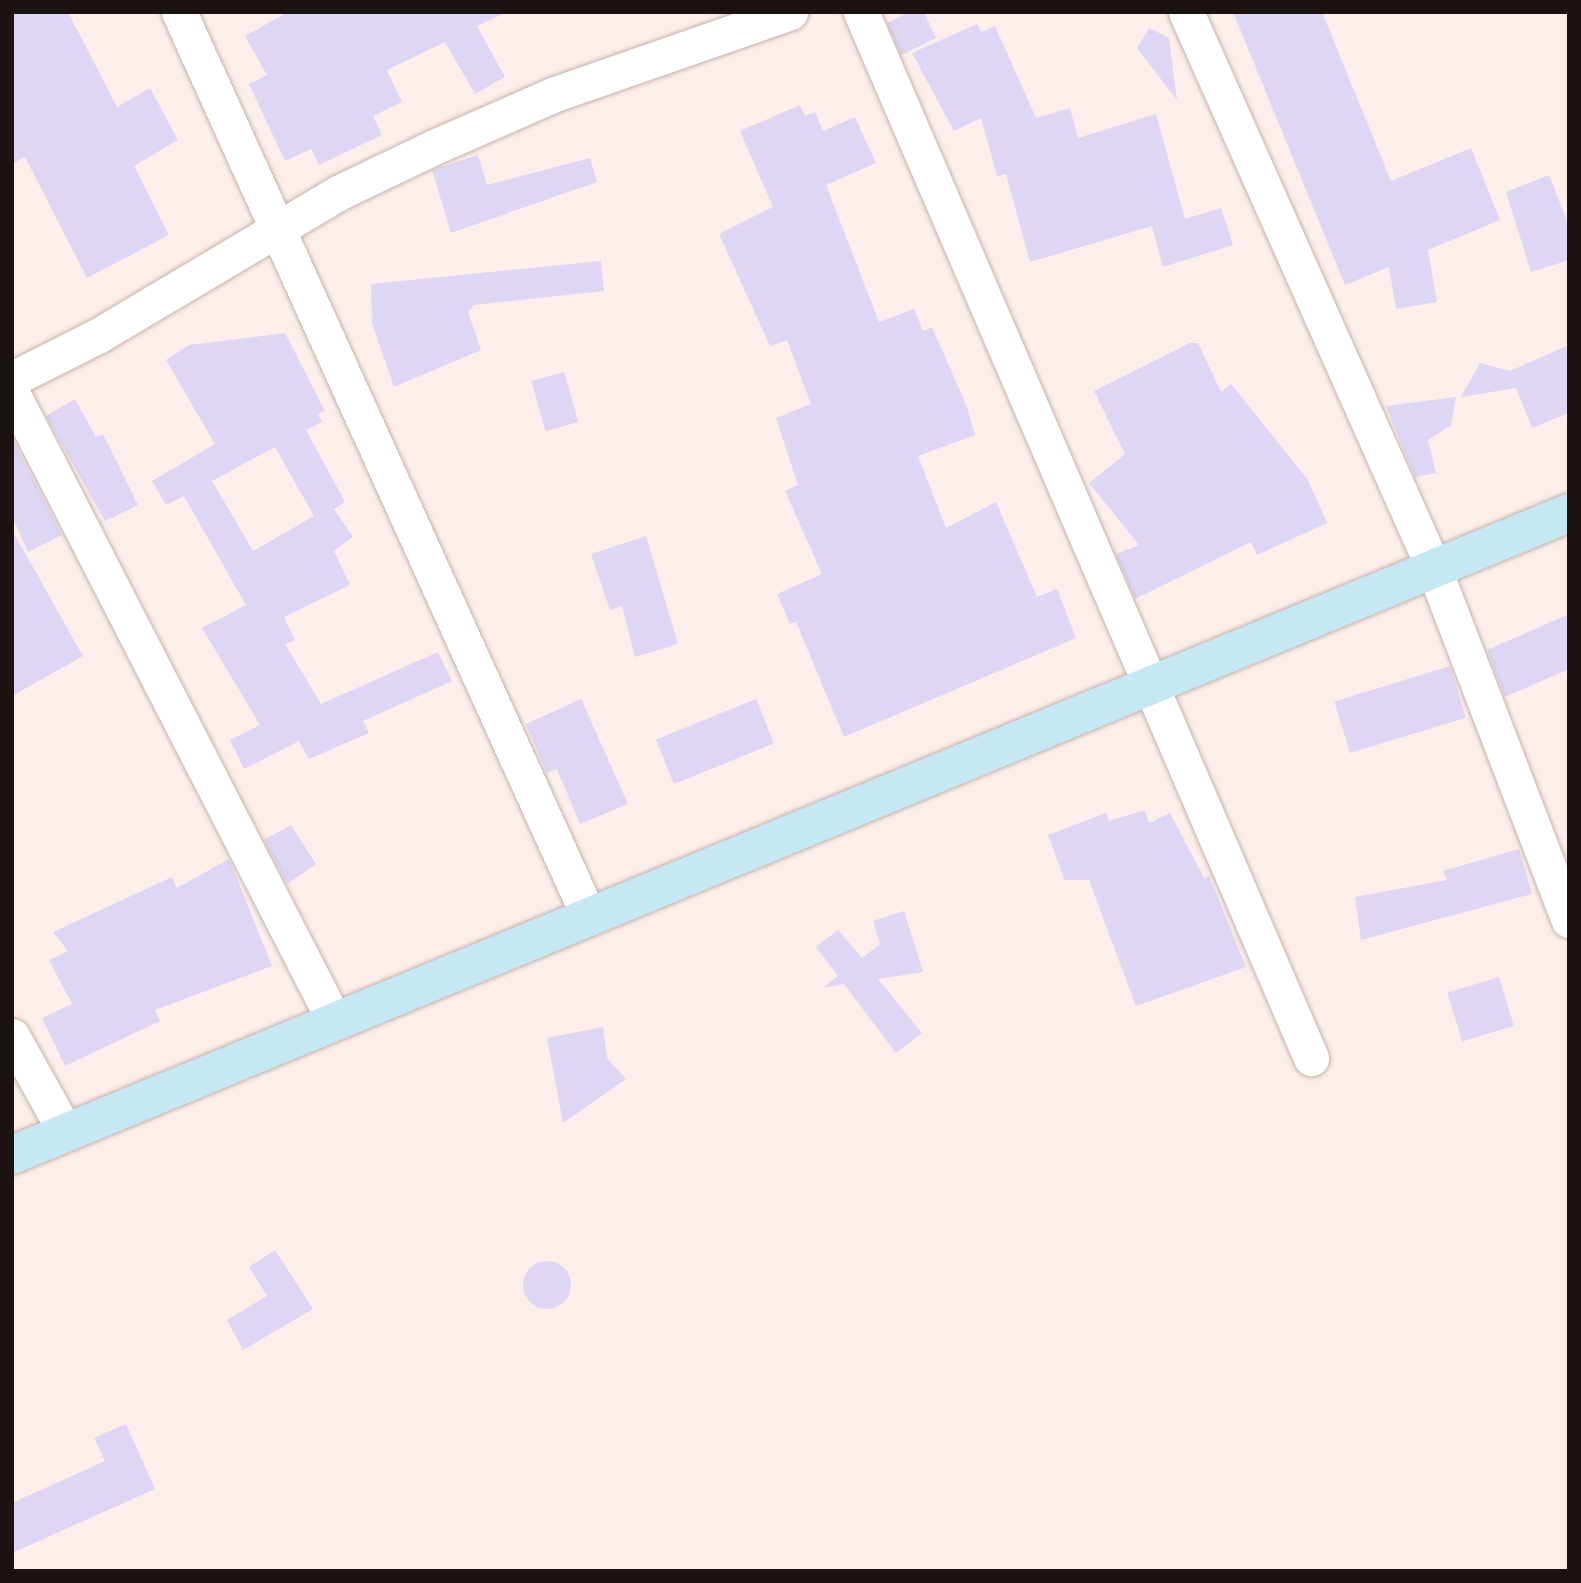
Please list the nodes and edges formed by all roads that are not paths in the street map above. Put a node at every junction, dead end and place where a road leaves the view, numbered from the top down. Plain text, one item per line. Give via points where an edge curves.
1 (179, 12) edge
2 (790, 12) edge
3 (861, 12) edge
4 (1186, 12) edge
5 (12, 379) edge
6 (12, 393) edge
7 (1569, 513) edge
8 (1434, 569) junction
9 (589, 917) junction
10 (1569, 920) edge
11 (335, 1022) junction
12 (12, 1036) edge
13 (1311, 1058) dead end
14 (66, 1133) junction
15 (12, 1155) edge

1 - 9 street
2 - 5 street via 555,94 434,147 338,193 99,335
3 - 13 street
4 - 8 street
6 - 11 street
7 - 8 main road
8 - 9 main road
8 - 10 street
9 - 11 main road
11 - 14 main road
12 - 14 street
14 - 15 main road

